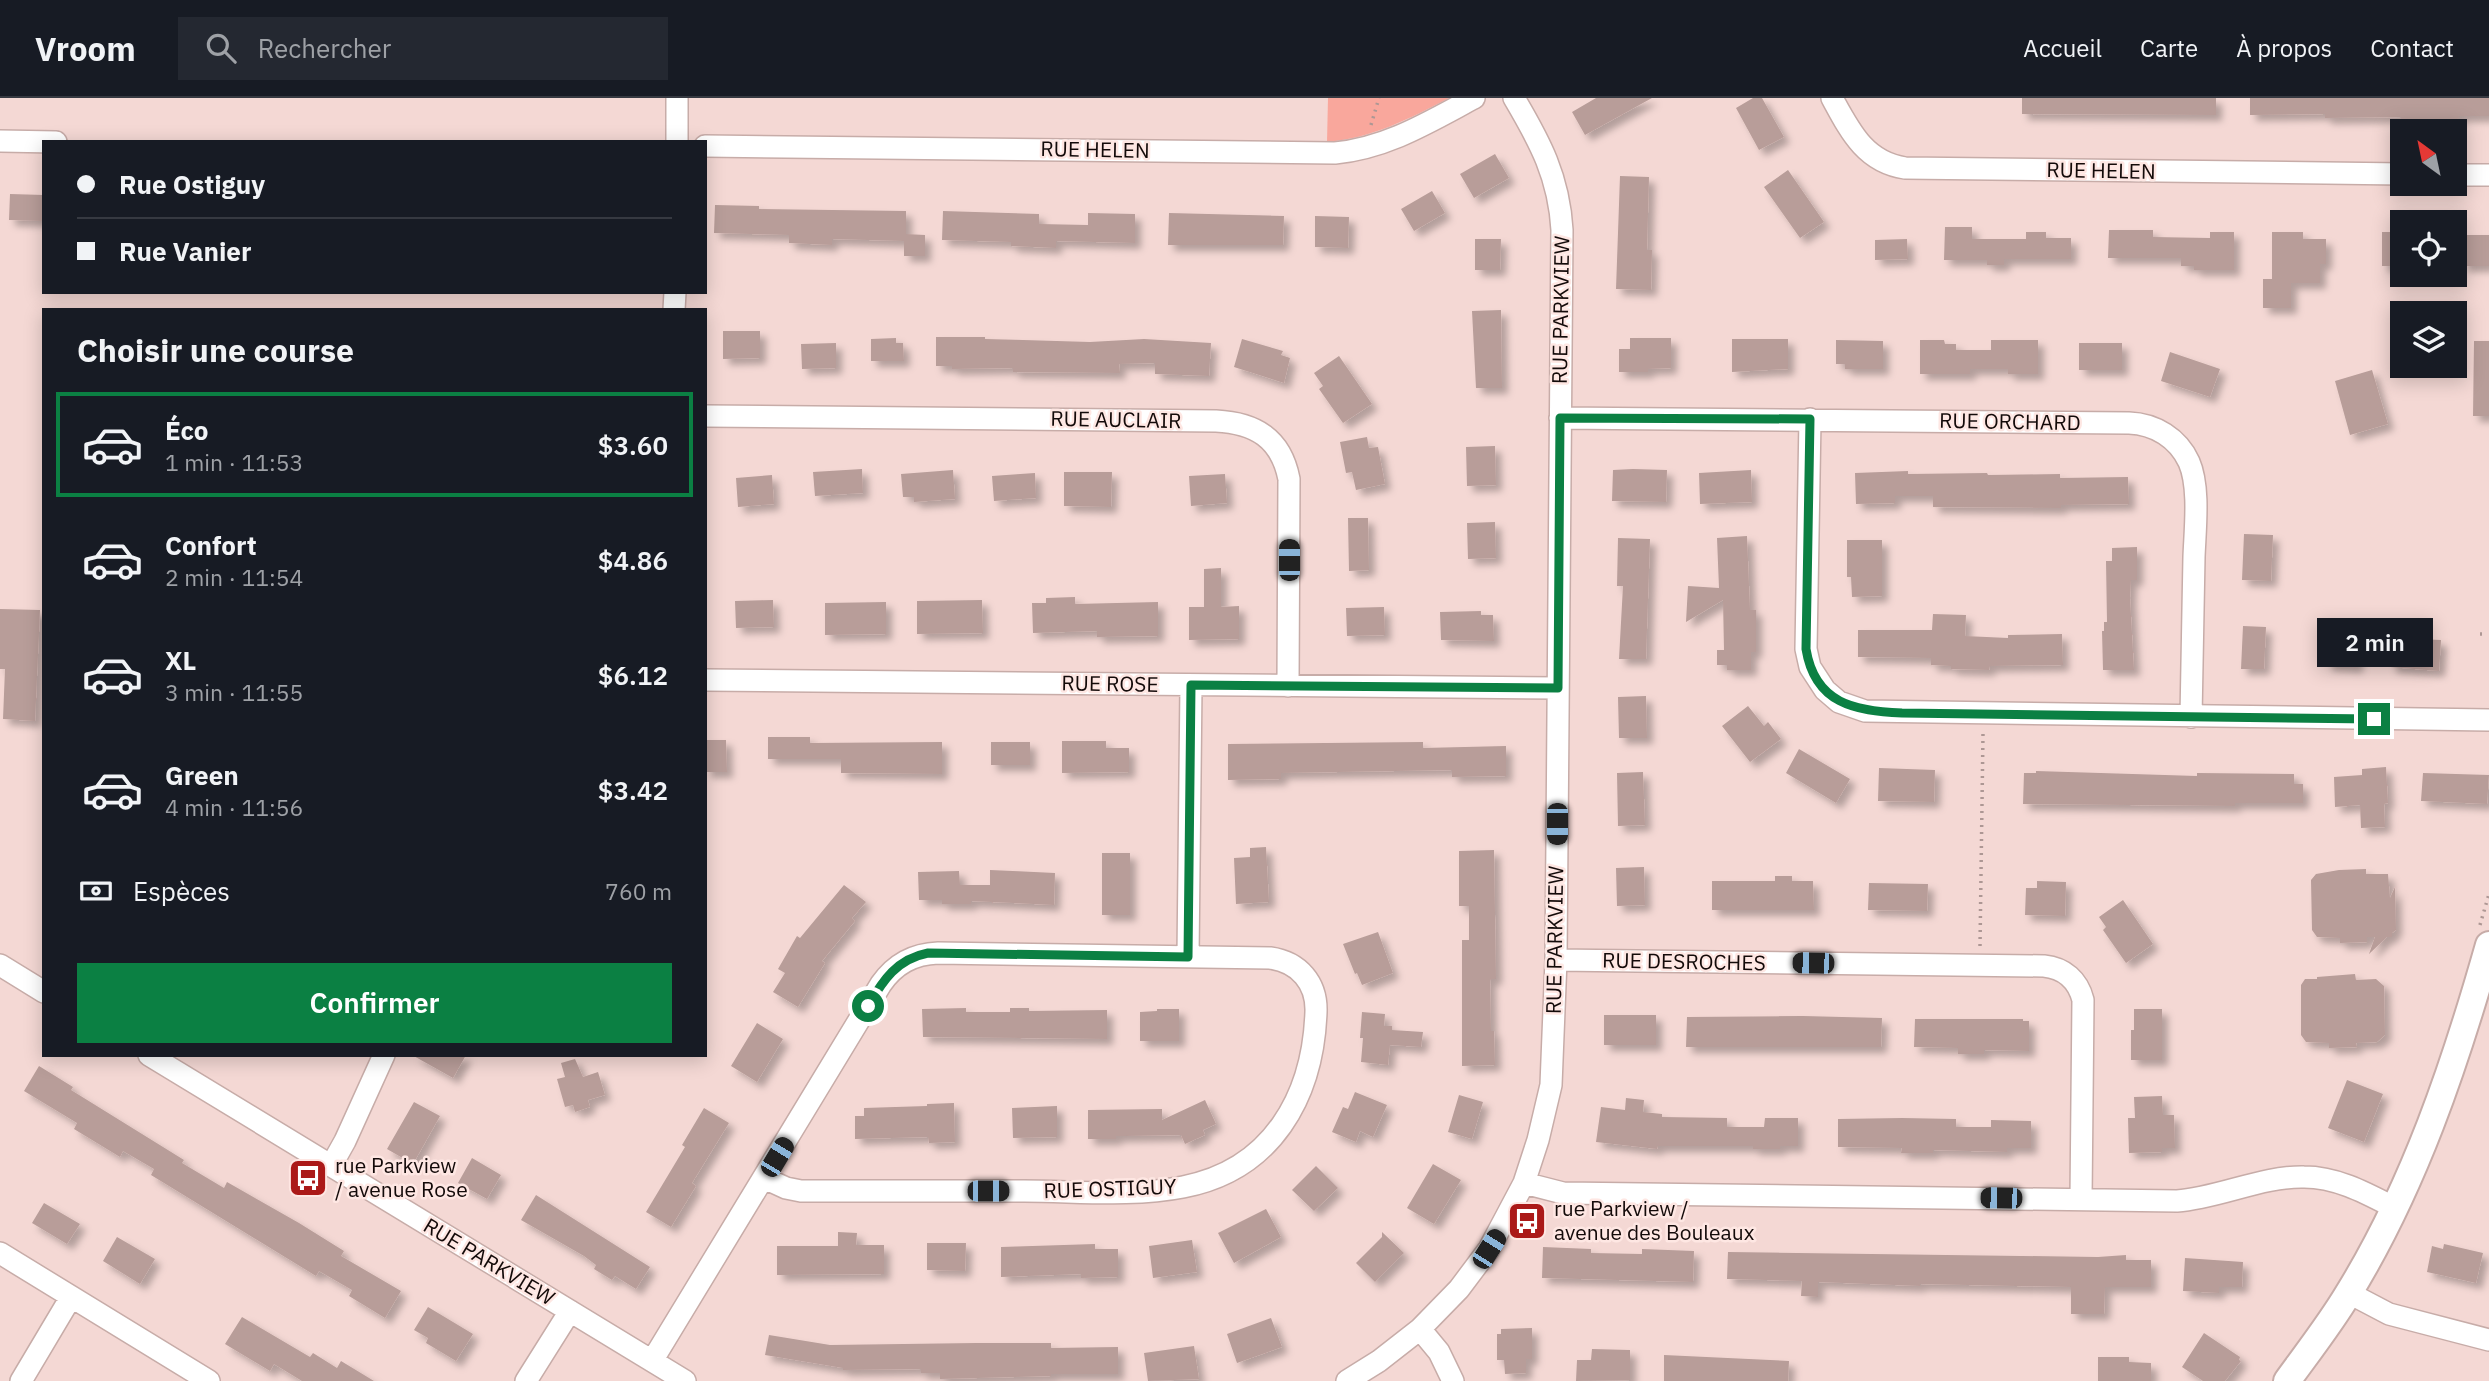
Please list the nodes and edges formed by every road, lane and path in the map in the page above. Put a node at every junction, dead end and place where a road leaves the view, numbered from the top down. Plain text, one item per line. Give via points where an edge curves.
1 (677, 98) edge
2 (1379, 98) edge
3 (1474, 98) edge
4 (1514, 98) edge
5 (1832, 98) edge
6 (1368, 134) dead end
7 (677, 140) edge
8 (0, 141) edge
9 (42, 142) edge
10 (707, 146) edge
11 (2390, 174) edge
12 (2468, 175) edge
13 (2489, 175) edge
14 (707, 416) edge
15 (1560, 418) junction
16 (1810, 419) junction
17 (2480, 634) dead end
18 (2487, 634) dead end
19 (707, 680) edge
20 (1191, 685) junction
21 (1288, 686) junction
22 (1558, 688) junction
23 (1984, 714) junction
24 (2192, 717) junction
25 (2489, 720) edge
26 (2489, 945) edge
27 (1188, 957) junction
28 (1556, 960) junction
29 (0, 965) edge
30 (1980, 965) junction
31 (42, 991) edge
32 (152, 1057) edge
33 (383, 1057) edge
34 (331, 1166) junction
35 (764, 1178) junction
36 (1524, 1183) junction
37 (2081, 1199) junction
38 (2395, 1208) junction
39 (0, 1253) edge
40 (2349, 1293) junction
41 (71, 1297) junction
42 (570, 1311) junction
43 (1420, 1329) junction
44 (2489, 1340) edge
45 (652, 1361) junction
46 (20, 1381) edge
47 (209, 1381) edge
48 (526, 1381) edge
49 (685, 1381) edge
50 (1347, 1381) edge
51 (1453, 1381) edge
52 (2287, 1381) edge

1 - 7 street
2 - 6 path
3 - 10 street, RUE HELEN via 1402,136 1335,153
4 - 15 street, RUE PARKVIEW via 1547,157 1560,204
5 - 11 street, RUE HELEN via 1866,151 1905,168
8 - 9 street
12 - 13 street
14 - 21 street, RUE AUCLAIR via 1216,421 1250,427 1276,447 1289,479
15 - 16 street, RUE ORCHARD
15 - 22 street, RUE PARKVIEW
16 - 23 street via 1805,640 1814,676 1839,702 1865,711
16 - 24 street, RUE ORCHARD via 2138,423 2169,436 2189,463 2194,488
17 - 18 path
19 - 20 street, RUE ROSE
20 - 21 street, RUE ROSE
20 - 27 street
21 - 22 street, RUE ROSE
22 - 28 street, RUE PARKVIEW
23 - 24 street
23 - 30 path
24 - 25 street
26 - 38 street via 2437,1106
27 - 35 street, RUE OSTIGUY via 938,953 905,961 881,984
27 - 35 street, RUE OSTIGUY via 1284,961 1303,973 1314,993 1312,1053 1295,1104 1263,1147 1231,1171 1180,1188 1121,1192 800,1191
28 - 30 street, RUE DESROCHES
28 - 36 street, RUE PARKVIEW via 1551,1085
29 - 31 street
30 - 37 street, RUE DESROCHES via 2051,967 2078,986 2084,1007
32 - 34 street, RUE PARKVIEW
33 - 34 street
34 - 42 street, RUE PARKVIEW
35 - 45 street, RUE OSTIGUY
36 - 37 street via 1563,1193
36 - 43 street, RUE PARKVIEW via 1489,1249
37 - 38 street via 2191,1200 2306,1177 2347,1185
38 - 40 street
39 - 41 street
40 - 44 street via 2389,1314
40 - 52 street
41 - 46 street
41 - 47 street
42 - 45 street, RUE PARKVIEW
42 - 48 street
43 - 50 street, RUE PARKVIEW
43 - 51 street via 1439,1352
45 - 49 street, RUE PARKVIEW

